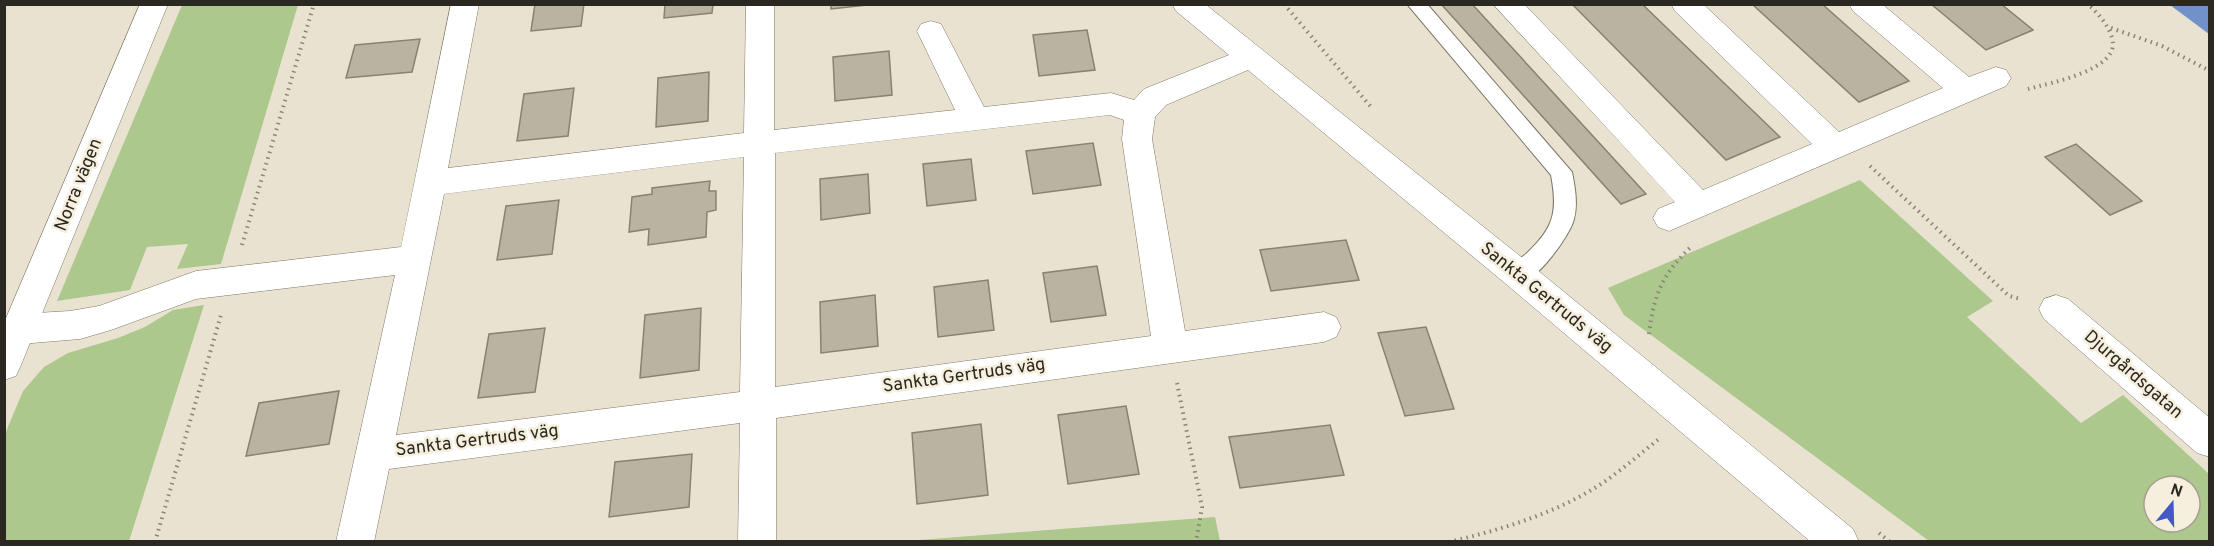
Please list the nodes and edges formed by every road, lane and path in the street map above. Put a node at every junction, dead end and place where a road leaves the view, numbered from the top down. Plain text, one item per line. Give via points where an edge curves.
1 (154, 4) edge
2 (465, 4) edge
3 (760, 4) edge
4 (1186, 4) edge
5 (1416, 4) edge
6 (1507, 4) edge
7 (1685, 4) edge
8 (1863, 4) edge
9 (2110, 27) dead end
10 (931, 31) dead end
11 (1249, 58) junction
12 (2210, 71) edge
13 (1996, 78) dead end
14 (1965, 91) junction
15 (1140, 114) junction
16 (975, 119) junction
17 (759, 143) junction
18 (1835, 147) junction
19 (1863, 159) dead end
20 (430, 183) junction
21 (1698, 205) junction
22 (1669, 218) dead end
23 (415, 259) junction
24 (1518, 274) junction
25 (2056, 309) joint
26 (1324, 327) dead end
27 (20, 329) junction
28 (1170, 347) junction
29 (4, 365) edge
30 (759, 405) junction
31 (1689, 416) junction
32 (2210, 441) edge
33 (374, 454) junction
34 (356, 542) edge
35 (758, 542) edge
36 (1196, 542) edge
37 (1449, 542) edge
38 (1840, 542) edge

1 - 27 street, Norra vägen
2 - 20 street, Sankta Gertruds väg
3 - 17 street
4 - 11 street, Sankta Gertruds väg
5 - 24 lane via 1561,172 1566,194 1562,229
6 - 21 street
7 - 18 street
8 - 14 street
9 - 12 path via 2156,42
10 - 16 street
11 - 15 street via 1155,97
11 - 24 street, Sankta Gertruds väg
13 - 14 street
14 - 18 street
15 - 16 street via 1111,104
15 - 28 street via 1137,139
16 - 17 street
17 - 20 street
17 - 30 street
18 - 21 street
19 - 25 path via 2008,296
20 - 23 street, Sankta Gertruds väg
21 - 22 street
23 - 27 street via 196,285 96,321
23 - 33 street, Sankta Gertruds väg
24 - 31 street, Sankta Gertruds väg
25 - 32 street, Djurgårdsgatan
26 - 28 street, Sankta Gertruds väg
27 - 29 street, Norra vägen
28 - 30 street, Sankta Gertruds väg
28 - 36 path via 1202,507
30 - 33 street, Sankta Gertruds väg
30 - 35 street
31 - 37 path via 1596,487 1492,532
31 - 38 street, Sankta Gertruds väg
33 - 34 street, Sankta Gertruds väg

